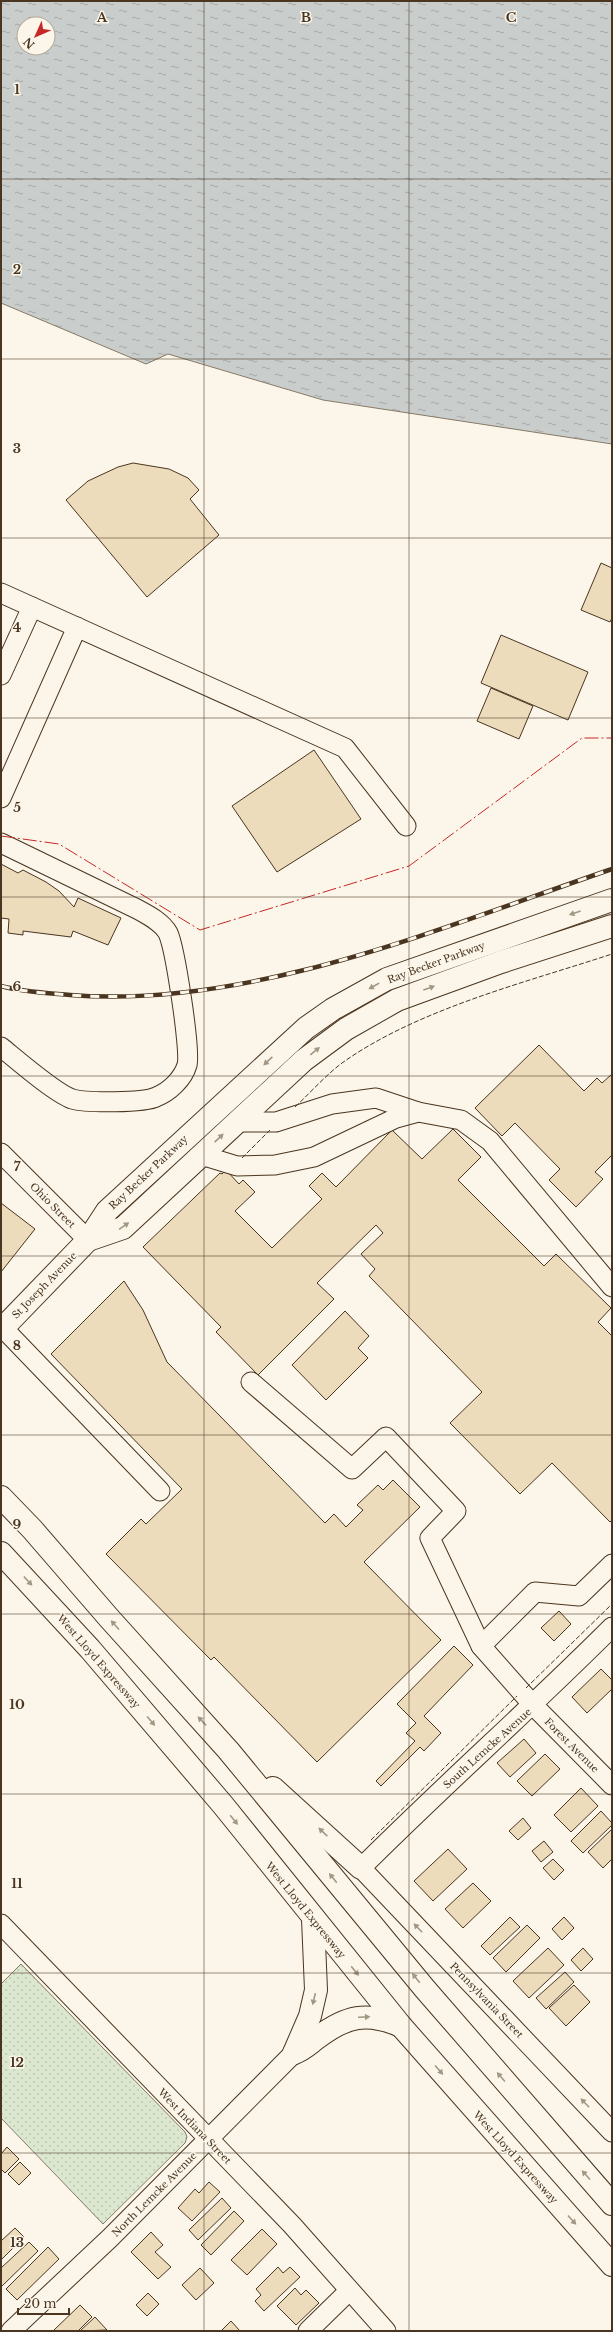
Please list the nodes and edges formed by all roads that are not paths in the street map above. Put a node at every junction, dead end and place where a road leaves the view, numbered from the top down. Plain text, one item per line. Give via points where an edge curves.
1 (1, 593) edge
2 (32, 607) junction
3 (77, 627) junction
4 (1, 675) edge
5 (1, 798) edge
6 (406, 826) dead end
7 (1, 843) edge
8 (612, 900) edge
9 (612, 926) edge
10 (1, 1047) edge
11 (418, 1112) junction
12 (237, 1122) junction
13 (1, 1153) edge
14 (201, 1155) junction
15 (88, 1240) junction
16 (612, 1287) edge
17 (2, 1329) edge
18 (251, 1382) dead end
19 (160, 1491) dead end
20 (1, 1497) edge
21 (1, 1553) edge
22 (612, 1564) edge
23 (612, 1627) edge
24 (481, 1646) junction
25 (533, 1705) junction
26 (228, 1750) junction
27 (612, 1786) edge
28 (361, 1868) junction
29 (313, 1919) junction
30 (1, 1924) edge
31 (401, 2026) junction
32 (294, 2053) junction
33 (612, 2132) edge
34 (208, 2140) junction
35 (612, 2204) edge
36 (612, 2265) edge
37 (349, 2291) junction
38 (1, 2324) edge
39 (8, 2331) edge
40 (11, 2331) edge
41 (308, 2331) edge
42 (386, 2331) edge

1 - 2 street
2 - 3 street
2 - 4 street
3 - 5 street
3 - 6 street via 345,748
7 - 10 street via 137,909 154,919 168,933 182,998 187,1064 177,1083 156,1098 106,1103 72,1098 40,1078
8 -> 15 main road, Ray Becker Parkway via 410,970 387,979 333,1009 289,1042 107,1211
12 -> 9 main road via 320,1046 397,1000
11 - 12 street via 376,1098 332,1104 276,1122
11 - 14 street via 396,1118 314,1157 275,1165 237,1166
11 - 16 street via 461,1120 490,1141
14 -> 12 main road
13 - 15 street, Ohio Street
15 -> 14 main road via 122,1228
15 - 17 main road, St Joseph Avenue
17 - 19 street
18 - 24 street, Forest Avenue via 352,1469 386,1436 456,1511 430,1538
26 -> 20 main road
21 -> 29 main road, West Lloyd Expressway via 90,1649 222,1805
22 - 24 street via 579,1596 535,1592
23 - 25 street, South Lemcke Avenue
24 - 25 street, Forest Avenue
25 - 27 street, Forest Avenue
25 - 28 street, South Lemcke Avenue via 447,1783
28 -> 26 main road via 317,1826
35 -> 26 main road via 425,1989
33 -> 28 street, Pennsylvania Street
29 -> 31 main road, West Lloyd Expressway
29 -> 32 main road via 316,1990 310,2016
30 - 34 street, West Indiana Street
32 -> 31 main road via 303,2050 338,2023 352,2018 371,2017
31 -> 36 main road, West Lloyd Expressway
32 - 34 street, North Lemcke Avenue
34 - 37 street, West Indiana Street via 292,2225
34 - 40 street, North Lemcke Avenue via 110,2238
37 - 41 street
37 - 42 street, West Indiana Street
38 - 39 street

